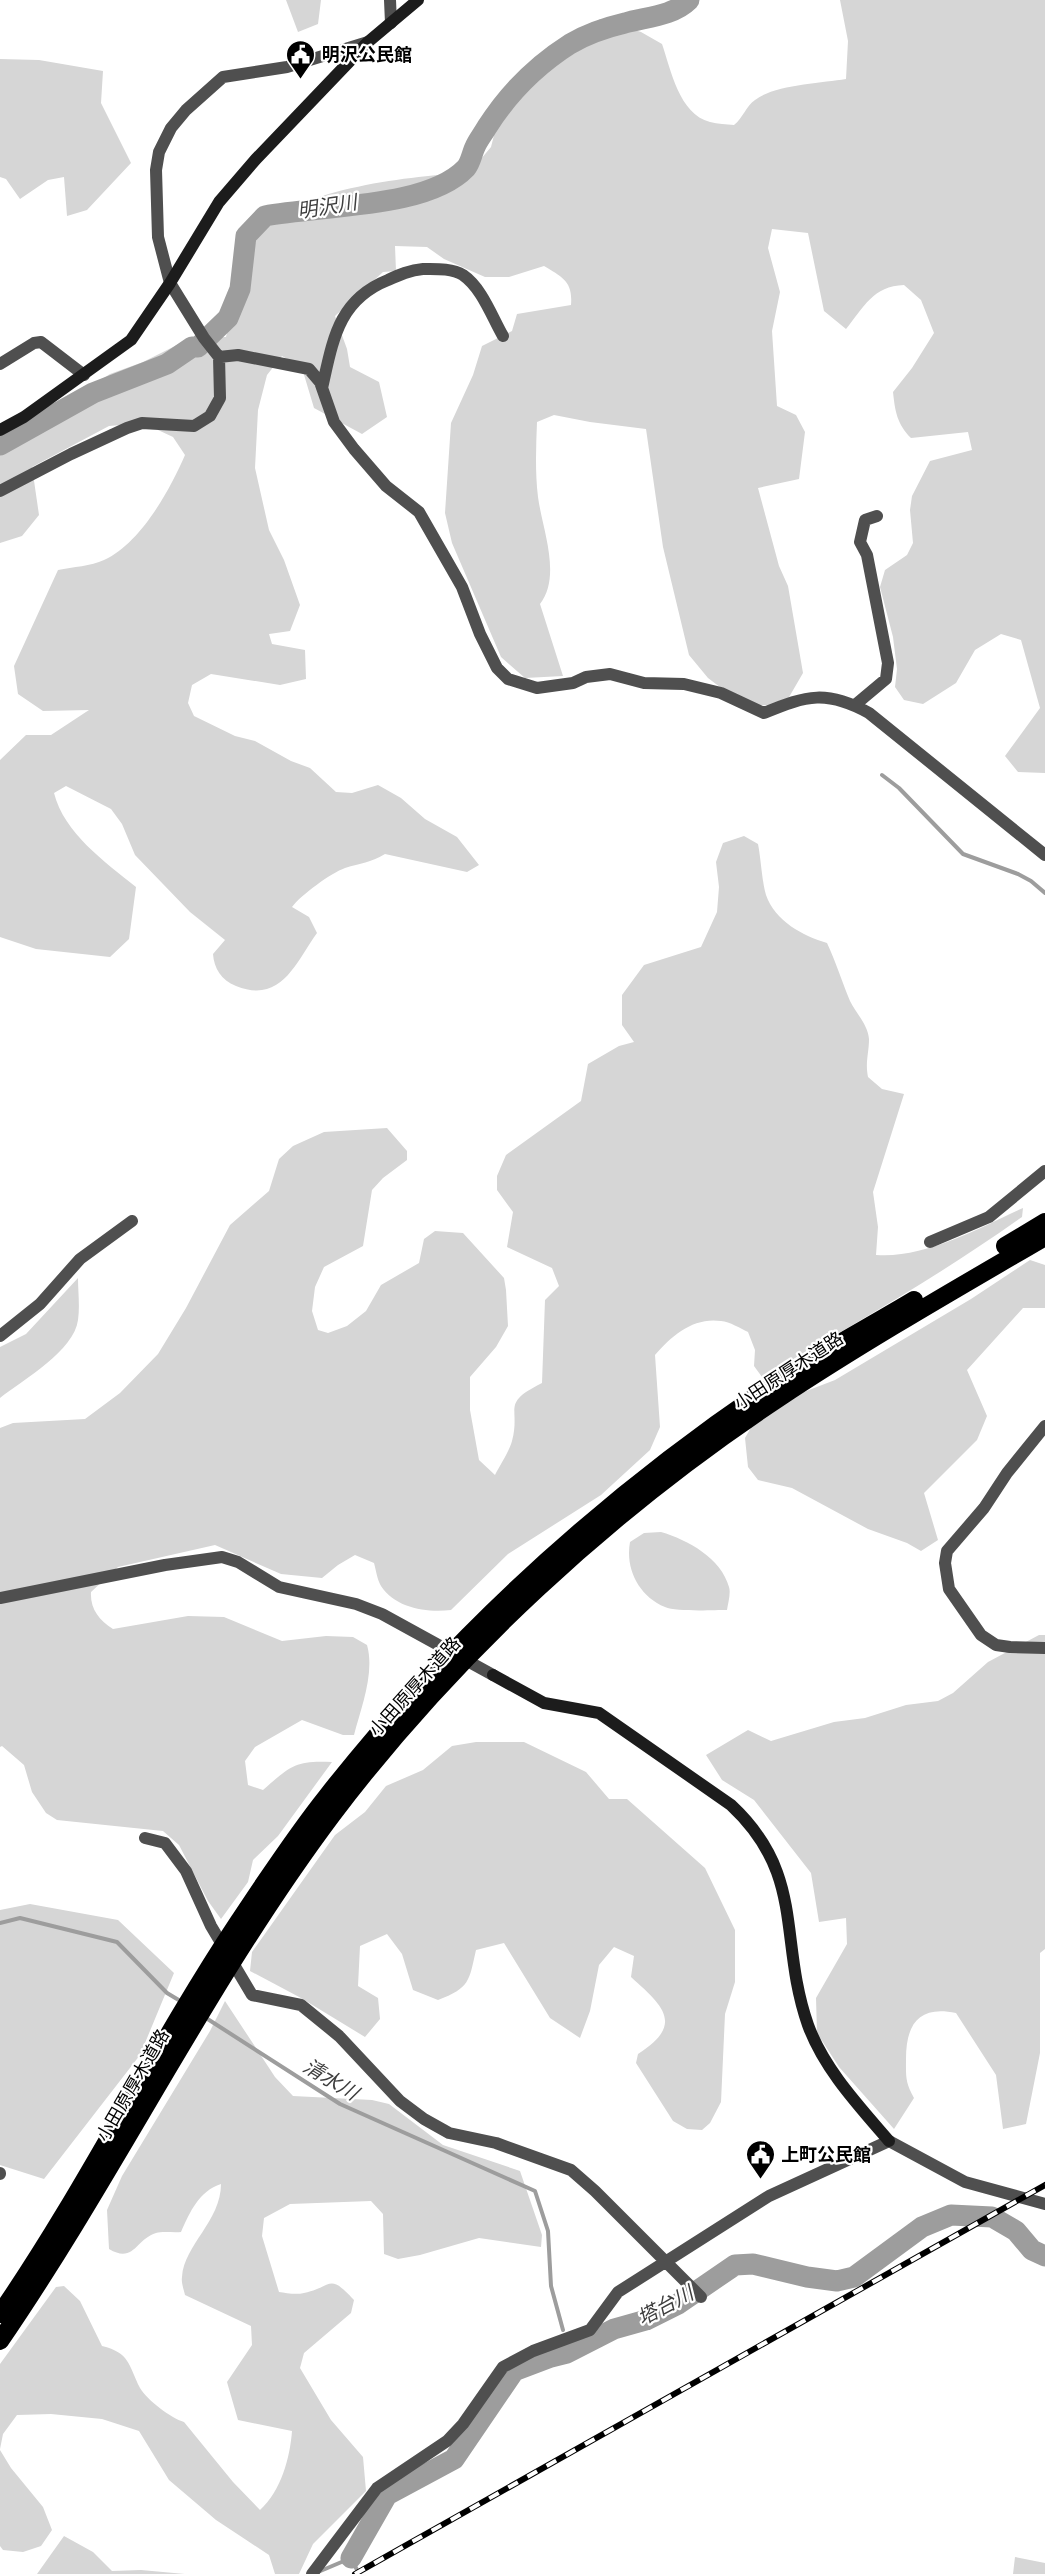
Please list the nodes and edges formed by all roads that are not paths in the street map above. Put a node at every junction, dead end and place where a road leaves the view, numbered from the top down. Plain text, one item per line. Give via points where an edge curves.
1 (390, 0) edge
2 (418, 0) edge
3 (391, 23) junction
4 (368, 42) junction
5 (170, 283) junction
6 (503, 336) dead end
7 (219, 357) junction
8 (0, 364) edge
9 (84, 375) junction
10 (322, 388) junction
11 (0, 430) edge
12 (0, 491) edge
13 (877, 516) dead end
14 (855, 705) junction
15 (1045, 855) edge
16 (1045, 1171) edge
17 (132, 1221) dead end
18 (1045, 1222) edge
19 (1045, 1237) edge
20 (930, 1242) dead end
21 (0, 1336) edge
22 (1045, 1426) edge
23 (0, 1598) edge
24 (1045, 1648) edge
25 (145, 1838) dead end
26 (244, 1927) junction
27 (180, 2029) junction
28 (889, 2141) junction
29 (1045, 2204) edge
30 (668, 2262) junction
31 (701, 2297) dead end
32 (0, 2314) edge
33 (0, 2341) edge
34 (312, 2574) edge

1 - 3 street
2 - 3 street
3 - 4 street
4 - 5 street via 219,202
4 - 5 street via 287,67 223,77 171,128 159,152 156,170 158,237
5 - 7 street
5 - 9 street via 131,340
6 - 10 street via 478,291 462,274 444,269 409,272 365,291 350,307 337,328
7 - 10 street via 238,355 309,369
7 - 12 street via 220,398 210,416 194,426 142,423 127,428
8 - 9 street via 41,342
9 - 11 street
10 - 14 street via 334,422 354,449 386,486 419,512 462,587 493,659 508,679 537,688 610,674 644,683 684,684 721,693 764,712 824,696
13 - 14 street via 865,520 860,542 867,555 888,663 886,679
14 - 15 street via 869,712
16 - 20 street via 989,1216
17 - 21 street via 80,1259 40,1304
18 - 26 highway, 小田原厚木道路 via 767,1388 671,1456 573,1536 467,1635 392,1717 326,1797
19 - 26 highway, 小田原厚木道路 via 778,1398 579,1549 479,1646 401,1730
22 - 24 street via 980,1514 947,1551 945,1563 949,1590 981,1635 996,1645
23 - 28 street via 222,1557 238,1562 279,1587 356,1604 382,1614 544,1703 599,1713 731,1805 758,1833 783,1888 795,1982 808,2026 830,2067
25 - 30 street via 165,1843 186,1871 211,1926 252,1995 301,2005 339,2036 400,2101 449,2133 496,2143 571,2170
26 - 27 highway, 小田原厚木道路
27 - 32 highway, 小田原厚木道路
27 - 33 highway, 小田原厚木道路 via 62,2246
28 - 29 street via 965,2182
28 - 30 street via 769,2196
30 - 31 street
30 - 34 street via 618,2292 590,2330 503,2367 464,2424 447,2441 377,2488

